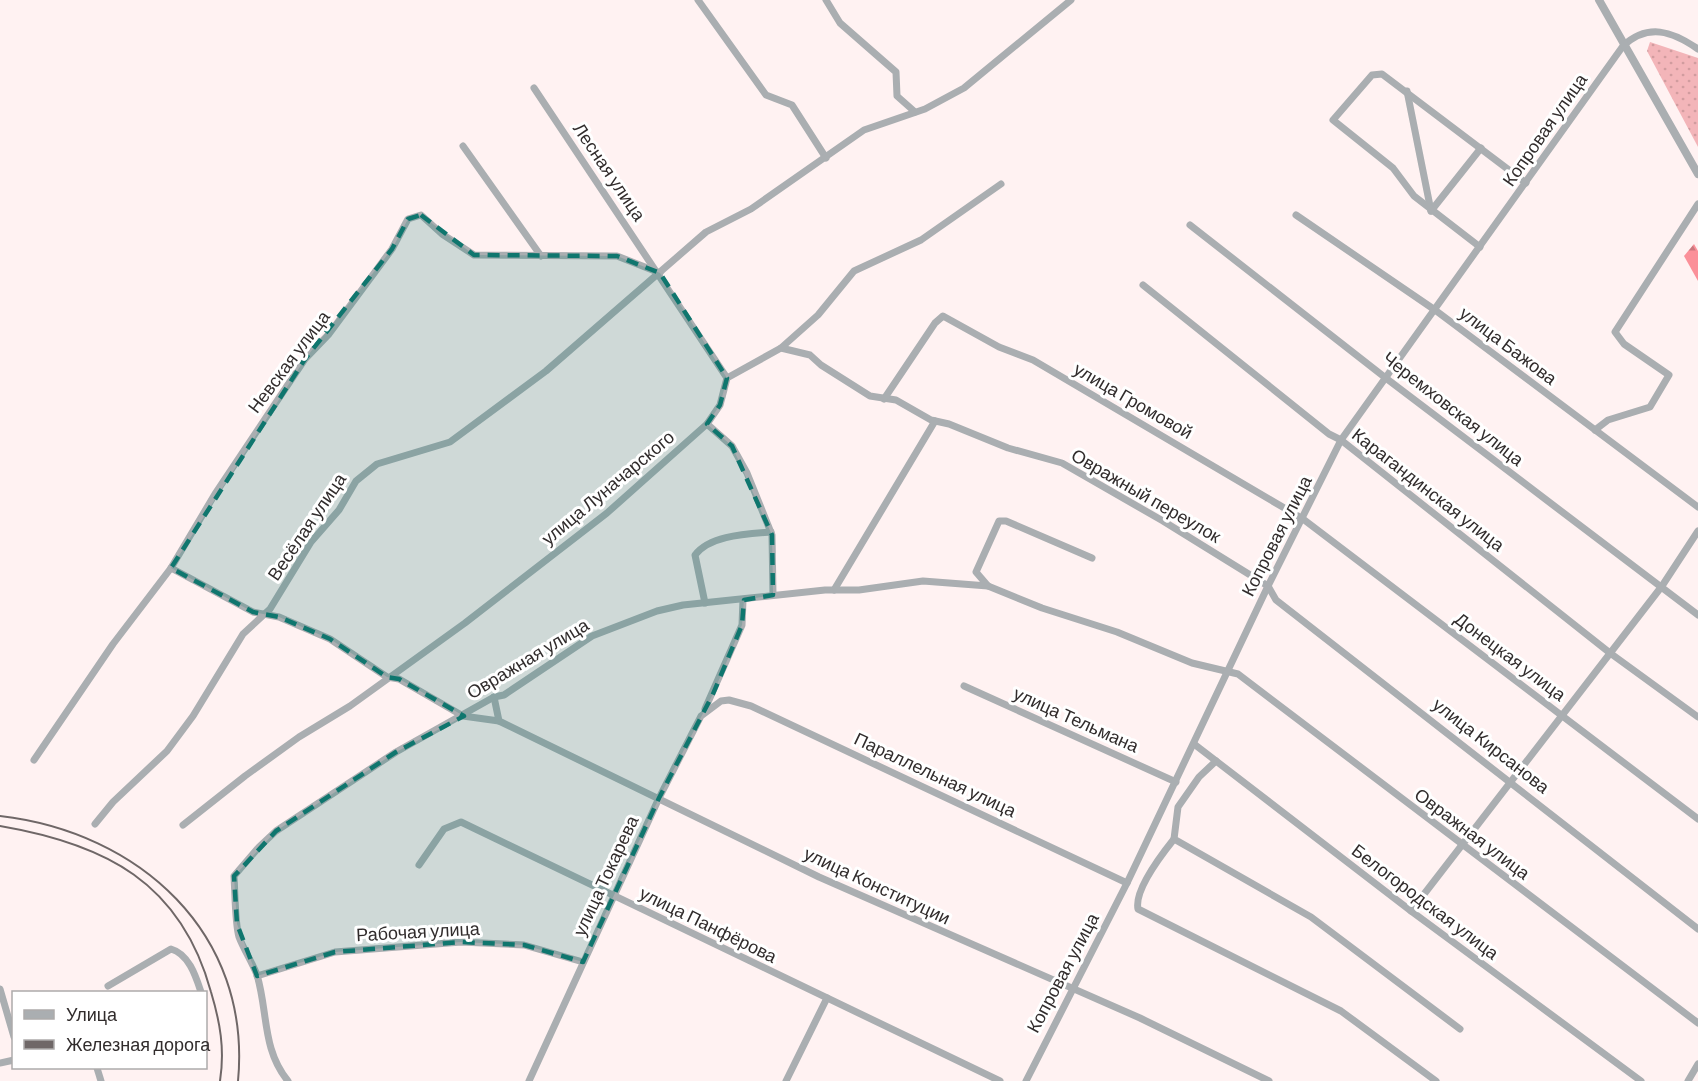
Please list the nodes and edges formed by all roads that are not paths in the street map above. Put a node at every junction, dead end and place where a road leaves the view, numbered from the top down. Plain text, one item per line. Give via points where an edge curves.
1 (698, 0) edge
2 (826, 0) edge
3 (1071, 0) edge
4 (1599, 0) edge
5 (1623, 46) junction
6 (1698, 49) edge
7 (534, 88) dead end
8 (1407, 91) junction
9 (915, 112) junction
10 (463, 146) dead end
11 (1481, 148) junction
12 (826, 158) junction
13 (1698, 174) edge
14 (1526, 183) junction
15 (1001, 184) dead end
16 (1698, 204) edge
17 (1431, 211) junction
18 (1296, 215) dead end
19 (1190, 225) dead end
20 (1480, 247) junction
21 (541, 256) junction
22 (660, 273) junction
23 (1143, 285) dead end
24 (1435, 310) junction
25 (781, 348) junction
26 (727, 378) junction
27 (1387, 379) junction
28 (884, 399) junction
29 (933, 420) junction
30 (707, 424) junction
31 (1595, 430) junction
32 (1341, 440) junction
33 (1698, 507) edge
34 (1303, 519) junction
35 (1698, 531) edge
36 (771, 532) junction
37 (1092, 558) dead end
38 (171, 568) junction
39 (988, 586) junction
40 (1268, 586) junction
41 (1662, 586) junction
42 (834, 590) junction
43 (773, 595) junction
44 (744, 600) junction
45 (705, 603) junction
46 (264, 614) junction
47 (1698, 615) edge
48 (1610, 652) junction
49 (1228, 670) junction
50 (387, 677) junction
51 (964, 686) dead end
52 (494, 697) junction
53 (464, 716) junction
54 (701, 716) junction
55 (1563, 716) junction
56 (1698, 717) edge
57 (499, 721) junction
58 (1194, 744) junction
59 (33, 760) dead end
60 (1216, 761) junction
61 (1512, 781) junction
62 (1176, 782) junction
63 (659, 798) junction
64 (1698, 819) edge
65 (95, 824) dead end
66 (183, 825) dead end
67 (1174, 839) junction
68 (1462, 846) junction
69 (419, 865) dead end
70 (1127, 883) junction
71 (613, 896) junction
72 (1411, 911) junction
73 (1698, 929) edge
74 (583, 962) junction
75 (257, 976) junction
76 (108, 986) dead end
77 (0, 989) edge
78 (1072, 990) junction
79 (200, 991) edge
80 (827, 998) junction
81 (1698, 1023) edge
82 (1460, 1029) dead end
83 (12, 1030) edge
84 (1698, 1064) edge
85 (288, 1081) edge
86 (529, 1081) edge
87 (786, 1081) edge
88 (1000, 1081) edge
89 (1026, 1081) edge
90 (1269, 1081) edge
91 (1436, 1081) edge
92 (1641, 1081) edge
93 (1688, 1081) edge

1 - 12 street via 765,95 792,105
2 - 9 street via 840,23 896,72 897,96
3 - 9 street via 964,88
4 - 5 street
5 - 6 street via 1635,34 1654,30 1685,40
5 - 13 street
5 - 14 street, Копровая улица
7 - 22 street, Лесная улица
8 - 11 street
8 - 17 street
8 - 17 street via 1382,74 1372,75 1333,120 1394,168 1414,196
9 - 12 street via 864,130
10 - 21 street
11 - 14 street
11 - 17 street
12 - 22 street via 751,209 706,232
14 - 20 street, Копровая улица
15 - 25 street via 921,240 854,272 818,315
16 - 31 street via 1616,332 1624,344 1669,375 1650,407 1608,420
17 - 20 street
18 - 24 street, улица Бажова
19 - 27 street, Черемховская улица
20 - 24 street, Копровая улица
21 - 22 street via 616,256
21 - 38 street, Невская улица via 474,255 421,215 408,219 378,268 329,334 305,359
22 - 26 street, Лесная улица
22 - 46 street, Весёлая улица via 546,371 450,442 366,470 311,542
23 - 32 street, Карагандинская улица via 1240,365
24 - 27 street, Копровая улица
24 - 31 street, улица Бажова
25 - 26 street
25 - 28 street, Овражный переулок via 810,355 870,396
26 - 30 street, улица Луначарского via 720,405
27 - 32 street, Копровая улица
27 - 41 street, Черемховская улица
28 - 29 street, Овражный переулок via 896,400
28 - 34 street, улица Громовой via 943,316 999,347 1033,360
29 - 40 street, Овражный переулок via 1062,463
29 - 42 street
30 - 36 street via 732,446
30 - 50 street, улица Луначарского via 607,513
31 - 33 street, улица Бажова
32 - 34 street, Копровая улица
32 - 48 street, Карагандинская улица
34 - 40 street, Копровая улица
34 - 55 street, Донецкая улица
35 - 41 street
36 - 43 street
36 - 45 street via 739,535 701,547 695,555
37 - 39 street via 999,521 976,572
38 - 46 street via 253,612
38 - 59 street, Невская улица
39 - 42 street, Овражная улица via 923,581
39 - 49 street, Овражная улица via 1192,663
40 - 49 street, Копровая улица
40 - 61 street, улица Кирсанова via 1276,600
41 - 47 street, Черемховская улица
41 - 48 street
42 - 43 street, Овражная улица
43 - 44 street, Овражная улица
44 - 45 street, Овражная улица
44 - 54 street, улица Токарева via 742,625 732,653
45 - 52 street, Овражная улица via 674,607 592,636 504,695
46 - 50 street via 330,639
46 - 65 street, Весёлая улица via 243,634 167,752
48 - 55 street
48 - 56 street, Карагандинская улица
49 - 58 street, Копровая улица
49 - 68 street, Овражная улица
50 - 53 street via 399,679
50 - 66 street, улица Луначарского via 245,776
51 - 62 street, улица Тельмана
52 - 53 street, Овражная улица
52 - 57 street
53 - 57 street, улица Конституции
53 - 75 street, Овражная улица via 396,752 276,831 234,876 239,937
54 - 63 street, улица Токарева
54 - 70 street, Параллельная улица via 729,700 751,706
55 - 61 street
55 - 64 street, Донецкая улица
57 - 63 street, улица Конституции
58 - 60 street, Белогородская улица
58 - 62 street, Копровая улица
60 - 67 street via 1178,807
60 - 72 street, Белогородская улица
61 - 68 street
61 - 73 street, улица Кирсанова
62 - 70 street, Копровая улица
63 - 71 street, улица Токарева
63 - 78 street, улица Конституции via 819,877
67 - 82 street via 1311,916
67 - 91 street via 1141,892 1138,909 1341,1011
68 - 72 street
68 - 81 street, Овражная улица
69 - 71 street, улица Панфёрова via 444,829 461,822
70 - 78 street, Копровая улица
71 - 74 street, улица Токарева
71 - 80 street, улица Панфёрова
72 - 92 street, Белогородская улица
74 - 75 street, Рабочая улица via 524,945 461,942 335,952
74 - 86 street, улица Токарева
75 - 85 street, Овражная улица via 267,1039 279,1070
76 - 79 street via 171,949 179,951 189,963
77 - 83 street
78 - 89 street, Копровая улица
78 - 90 street, улица Конституции via 1140,1018
80 - 87 street
80 - 88 street, улица Панфёрова
84 - 93 street

